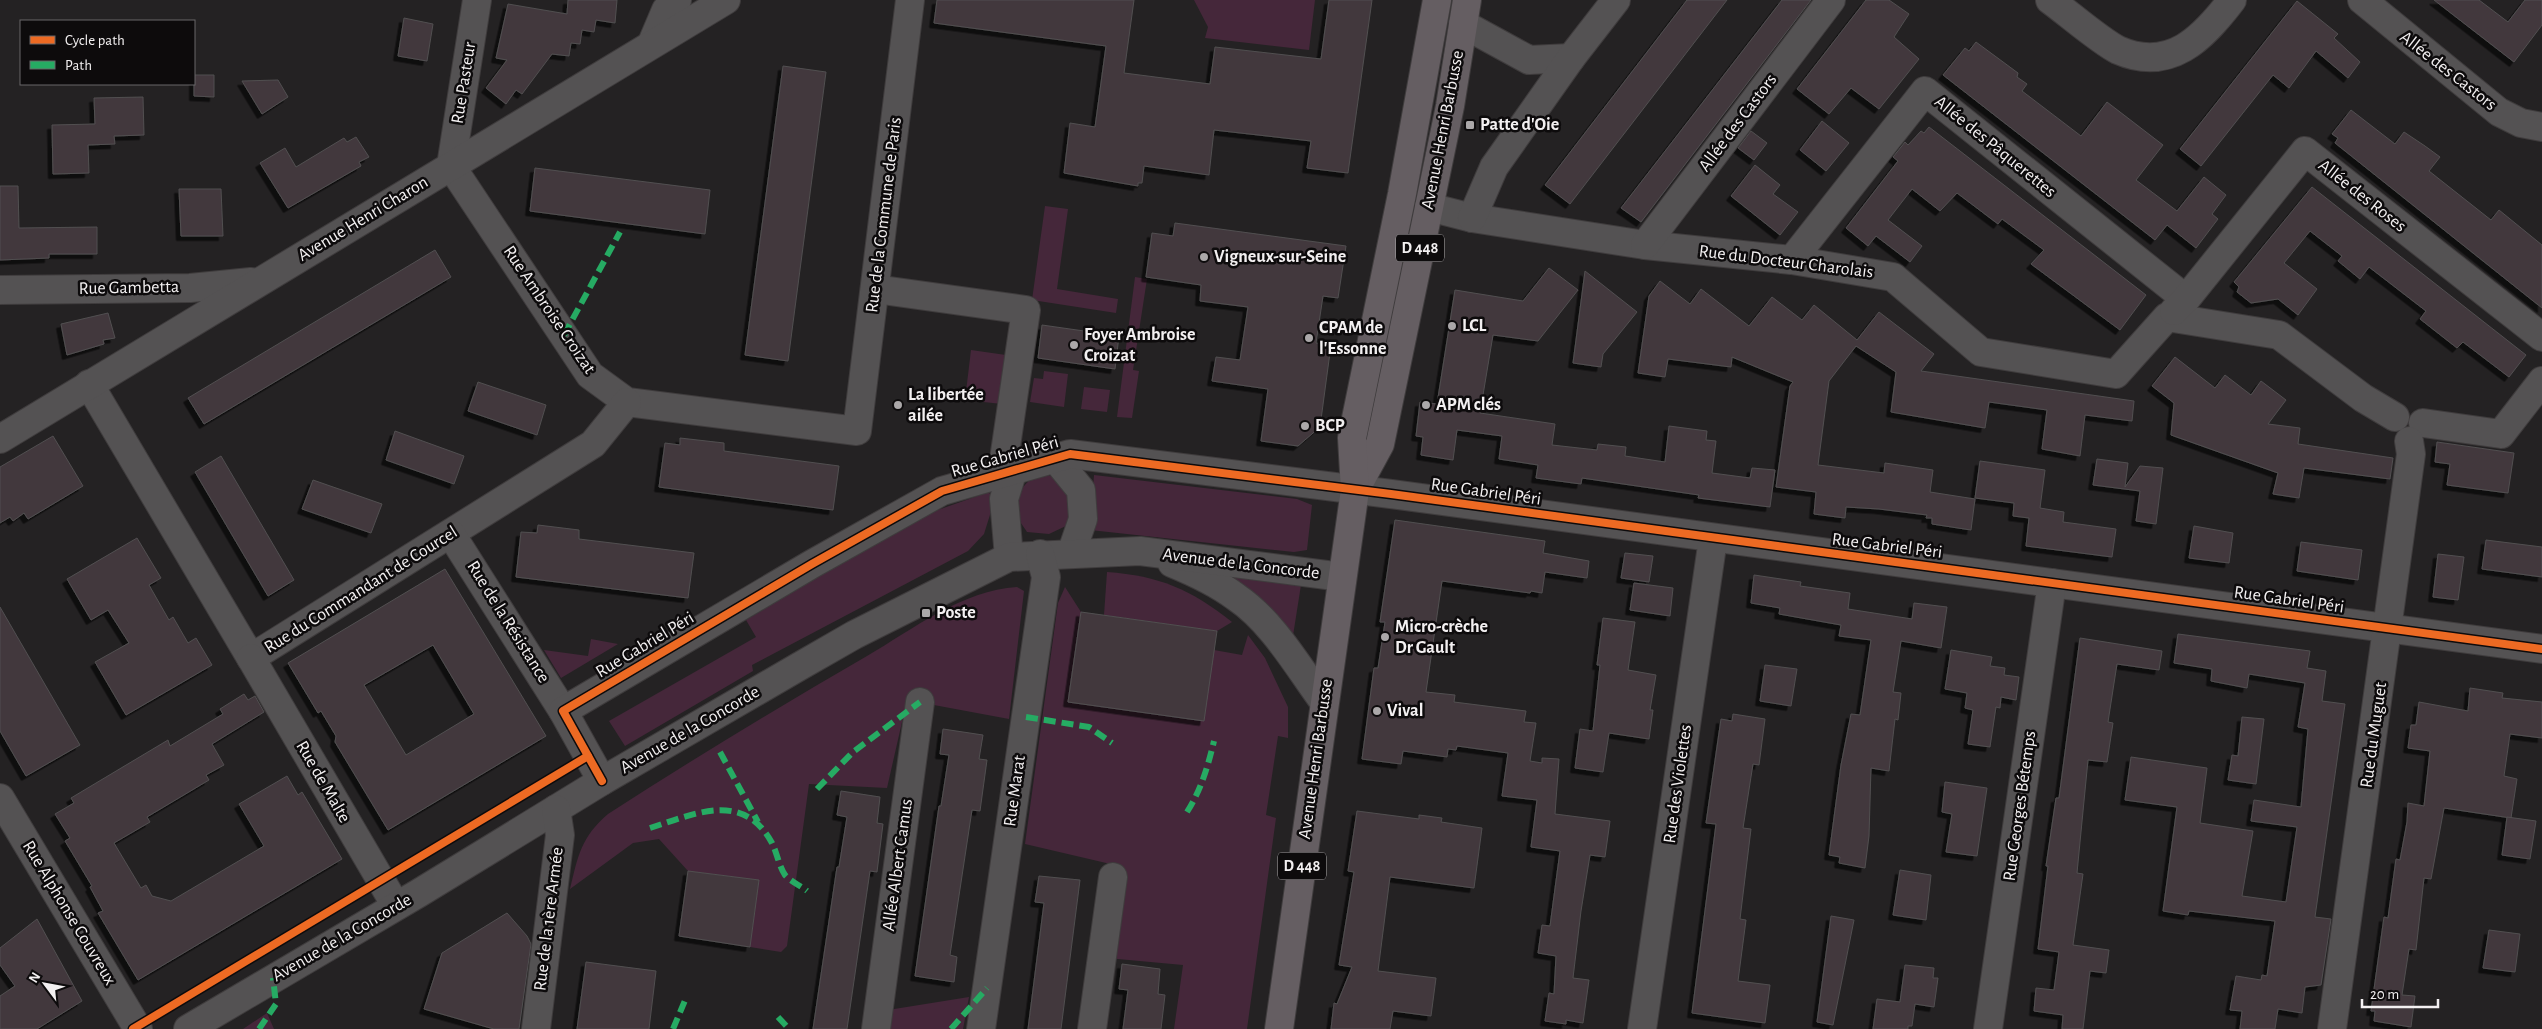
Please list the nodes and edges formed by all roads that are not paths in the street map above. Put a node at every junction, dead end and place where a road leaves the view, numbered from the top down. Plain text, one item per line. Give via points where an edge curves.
1 (477, 0) edge
2 (677, 0) edge
3 (726, 0) edge
4 (910, 0) edge
5 (1437, 0) edge
6 (1616, 0) edge
7 (1832, 0) edge
8 (2050, 0) edge
9 (2232, 0) edge
10 (2362, 0) edge
11 (1465, 12) edge
12 (652, 44) junction
13 (1571, 58) junction
14 (2542, 127) edge
15 (451, 166) junction
16 (1429, 207) junction
17 (1472, 218) junction
18 (1645, 245) junction
19 (1792, 260) junction
20 (259, 281) junction
21 (875, 289) junction
22 (0, 290) edge
23 (2177, 308) junction
24 (2542, 337) edge
25 (2542, 381) edge
26 (89, 384) junction
27 (627, 402) junction
28 (857, 431) joint
29 (2416, 432) junction
30 (0, 439) edge
31 (1055, 458) junction
32 (1007, 472) junction
33 (1355, 490) junction
34 (451, 534) junction
35 (1714, 539) junction
36 (1140, 551) junction
37 (1040, 554) junction
38 (1071, 554) junction
39 (1009, 558) junction
40 (1342, 577) junction
41 (2052, 583) junction
42 (2389, 628) junction
43 (2542, 649) edge
44 (251, 658) junction
45 (920, 702) dead end
46 (1324, 702) junction
47 (564, 711) junction
48 (602, 781) junction
49 (0, 798) edge
50 (556, 809) junction
51 (1113, 877) dead end
52 (396, 906) junction
53 (138, 1029) edge
54 (188, 1029) edge
55 (536, 1029) edge
56 (876, 1029) edge
57 (981, 1029) edge
58 (1092, 1029) edge
59 (1279, 1029) edge
60 (1642, 1029) edge
61 (1988, 1029) edge
62 (2332, 1029) edge

1 - 15 street, Rue Pasteur
2 - 12 street via 666,10
3 - 12 street, Avenue Henri Charon
4 - 21 street, Rue de la Commune de Paris
5 - 33 main road, Avenue Henri Barbusse / D 448 via 1404,185 1352,438
6 - 13 street
7 - 18 street, Allée des Castors
8 - 9 street via 2118,49 2142,56 2170,56 2197,40
10 - 14 street, Allée des Castors via 2499,112 2521,123
11 - 13 street via 1529,60
11 - 16 main road, Avenue Henri Barbusse / D 448
12 - 15 street, Avenue Henri Charon
13 - 17 street via 1494,167
15 - 20 street, Avenue Henri Charon
15 - 27 street, Rue Ambroise Croizat via 590,375
16 - 17 street, Rue du Docteur Charolais
16 - 33 main road, Avenue Henri Barbusse / D 448 via 1380,444
17 - 18 street, Rue du Docteur Charolais
18 - 19 street, Rue du Docteur Charolais
19 - 23 street, Rue du Docteur Charolais via 1893,277 1981,352 2116,374
19 - 23 street, Allée des Pâquerettes via 1925,91
20 - 22 street, Rue Gambetta via 190,288
20 - 26 street, Avenue Henri Charon
21 - 28 street, Rue de la Commune de Paris
21 - 32 street via 1026,310
23 - 24 street, Allée des Roses via 2305,152
23 - 29 street via 2279,335 2363,398 2395,417 2408,410 2418,414
25 - 29 street via 2501,434
26 - 30 street, Avenue Henri Charon
26 - 44 street, Rue du Commandant de Courcel
27 - 28 street, Rue Ambroise Croizat
27 - 34 street, Rue du Commandant de Courcel via 593,444
29 - 42 street, Rue du Muguet
31 - 32 street, Rue Gabriel Péri
31 - 33 street, Rue Gabriel Péri via 1070,454
31 - 38 street via 1080,490 1084,519
32 - 39 street via 1004,499
32 - 47 street, Rue Gabriel Péri via 942,491
33 - 35 street, Rue Gabriel Péri
33 - 40 main road, Avenue Henri Barbusse / D 448
34 - 44 street, Rue du Commandant de Courcel
34 - 47 street, Rue de la Résistance
35 - 41 street, Rue Gabriel Péri
35 - 60 street, Rue des Violettes
36 - 38 street, Avenue de la Concorde
36 - 40 street, Avenue de la Concorde
36 - 46 street, Avenue de la Concorde via 1199,574 1237,597 1270,629
37 - 38 street, Avenue de la Concorde
37 - 39 street, Avenue de la Concorde
37 - 57 street, Rue Marat via 1046,577
39 - 48 street, Avenue de la Concorde via 854,635
40 - 46 main road, Avenue Henri Barbusse / D 448
41 - 42 street, Rue Gabriel Péri
41 - 61 street, Rue Georges Bétemps
42 - 43 street, Rue Gabriel Péri
42 - 62 street, Rue du Muguet
44 - 52 street, Rue de Malte
45 - 56 street, Allée Albert Camus
46 - 59 main road, Avenue Henri Barbusse / D 448
47 - 48 street
48 - 50 street, Avenue de la Concorde
49 - 53 street, Rue Alphonse Couvreux
50 - 52 street, Avenue de la Concorde
50 - 55 street, Rue de la 1ère Armée via 560,834
51 - 58 street
52 - 54 street, Avenue de la Concorde

